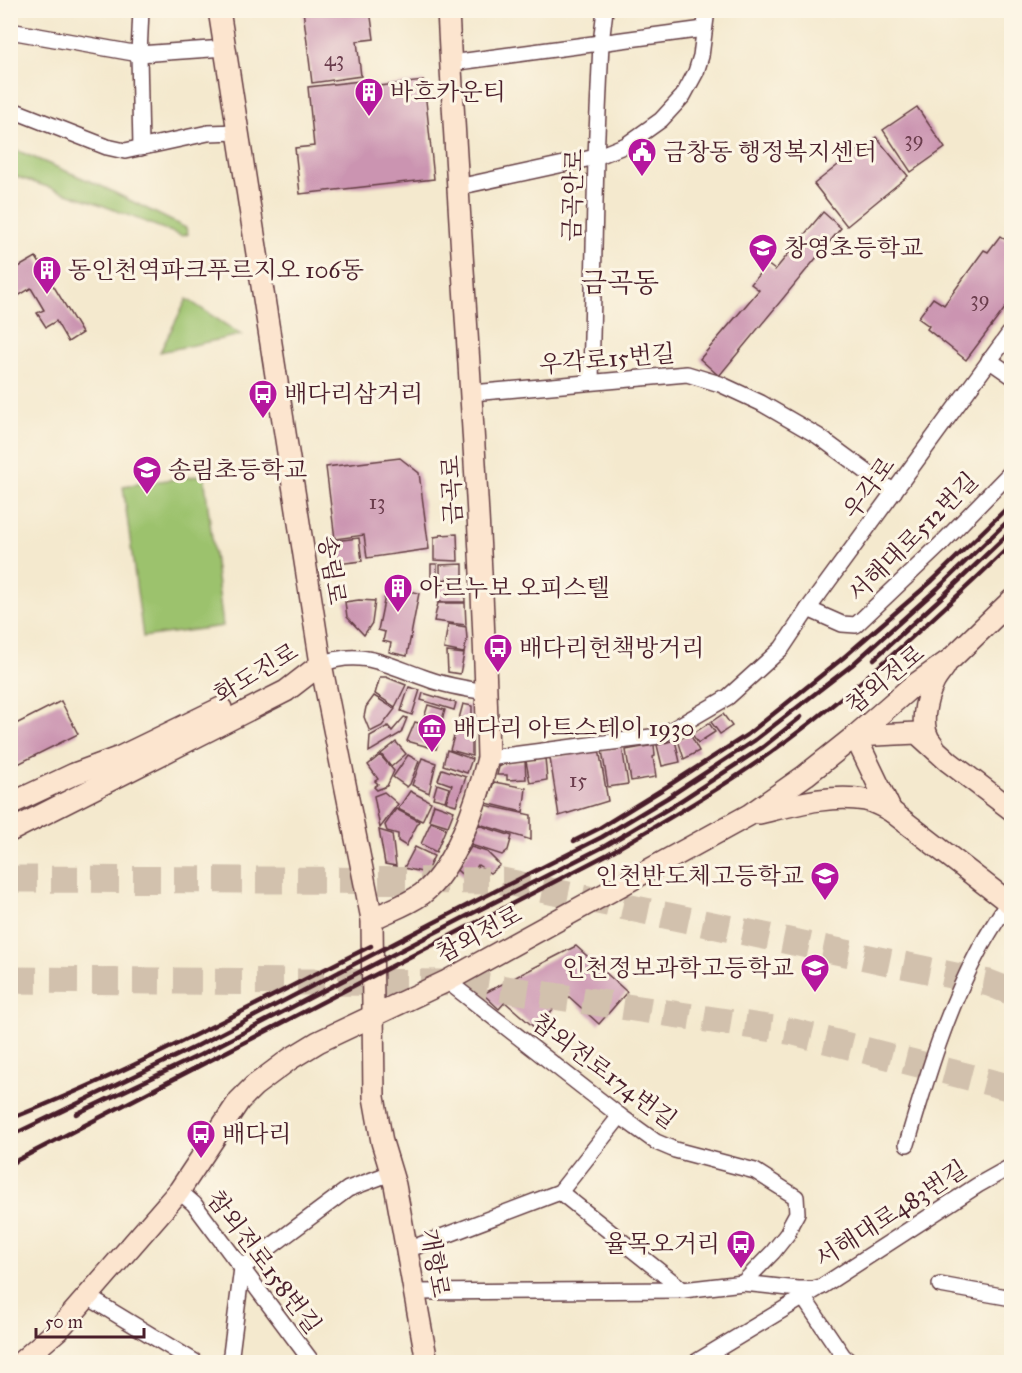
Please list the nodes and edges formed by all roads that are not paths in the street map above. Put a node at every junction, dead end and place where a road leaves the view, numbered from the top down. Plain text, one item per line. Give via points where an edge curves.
1 (141, 10) edge
2 (219, 10) edge
3 (448, 10) edge
4 (605, 10) edge
5 (707, 10) edge
6 (704, 29) junction
7 (10, 31) edge
8 (601, 43) junction
9 (225, 48) junction
10 (139, 54) junction
11 (451, 63) junction
12 (10, 109) edge
13 (238, 132) junction
14 (141, 148) junction
15 (596, 157) junction
16 (458, 187) junction
17 (1011, 330) edge
18 (989, 360) junction
19 (1011, 376) edge
20 (591, 382) junction
21 (472, 393) junction
22 (1011, 471) edge
23 (894, 492) junction
24 (1011, 600) edge
25 (808, 609) junction
26 (951, 658) junction
27 (321, 664) junction
28 (487, 692) junction
29 (855, 736) junction
30 (488, 758) junction
31 (949, 762) junction
32 (10, 804) edge
33 (1011, 810) edge
34 (891, 811) junction
35 (750, 815) junction
36 (10, 831) edge
37 (1010, 904) edge
38 (372, 919) junction
39 (447, 981) junction
40 (374, 1015) junction
41 (620, 1116) junction
42 (907, 1144) dead end
43 (1011, 1166) edge
44 (391, 1173) junction
45 (179, 1191) junction
46 (560, 1192) junction
47 (407, 1250) junction
48 (242, 1268) junction
49 (743, 1283) junction
50 (940, 1285) dead end
51 (821, 1287) junction
52 (683, 1290) junction
53 (414, 1292) junction
54 (88, 1297) junction
55 (803, 1297) junction
56 (1011, 1298) edge
57 (21, 1362) edge
58 (195, 1362) edge
59 (230, 1362) edge
60 (312, 1362) edge
61 (427, 1362) edge
62 (696, 1362) edge
63 (850, 1362) edge

1 - 10 street
2 - 9 main road, 송림로
3 - 11 main road, 금곡로
4 - 8 street, 금곡안로
5 - 6 street
6 - 8 street
6 - 15 street via 696,72 683,96 661,120 626,145
7 - 10 street
8 - 11 street
8 - 15 street, 금곡안로
9 - 10 street
9 - 13 main road, 송림로
10 - 14 street
11 - 16 main road, 금곡로
12 - 14 street via 116,150
13 - 14 street via 208,133
13 - 27 main road, 송림로
15 - 16 street
15 - 20 street, 금곡안로
16 - 21 main road, 금곡로
17 - 18 street, 우각로
18 - 19 street
18 - 23 street, 우각로
20 - 21 street, 우각로15번길
20 - 23 street, 우각로15번길 via 687,374 720,384 818,436
21 - 28 main road, 금곡로
22 - 25 street, 서해대로512번길 via 856,625 842,624
23 - 25 street, 우각로
24 - 26 main road, 참외전로
25 - 30 street, 우각로 via 782,648 728,697 659,736
26 - 29 main road, 참외전로
26 - 31 main road via 934,682 924,719 927,738
27 - 28 street via 356,657 380,661 429,680
27 - 32 main road, 화도진로
27 - 36 main road, 화도진로 via 286,691
27 - 38 main road, 송림로
28 - 30 main road, 금곡로
29 - 31 main road via 917,733
29 - 34 main road
29 - 35 main road, 참외전로
30 - 38 main road, 금곡로 via 469,816 438,877 411,901
31 - 33 main road
34 - 35 main road via 867,800 836,798
34 - 37 main road
35 - 39 main road, 참외전로
37 - 42 street via 977,953 957,997
38 - 40 main road, 송림로
39 - 40 main road, 참외전로
39 - 41 street, 참외전로174번길
40 - 44 main road, 개항로 via 374,1097
40 - 45 main road, 참외전로 via 309,1047 254,1086 239,1101
41 - 46 street
41 - 49 street, 참외전로174번길 via 656,1142 755,1171 796,1197 797,1213 788,1233
43 - 51 street, 서해대로483번길
44 - 47 main road, 개항로
44 - 48 street via 348,1190
45 - 48 street, 참외전로158번길 via 194,1204
45 - 54 main road, 참외전로
46 - 47 street
46 - 52 street
47 - 53 main road, 개항로
48 - 59 street
48 - 60 street, 참외전로158번길
49 - 51 street, 서해대로483번길 via 798,1289
49 - 52 street, 서해대로483번길
50 - 56 street
51 - 55 street
52 - 53 street, 서해대로483번길
53 - 61 main road, 개항로
54 - 57 main road, 참외전로
54 - 58 street
55 - 62 street
55 - 63 street

